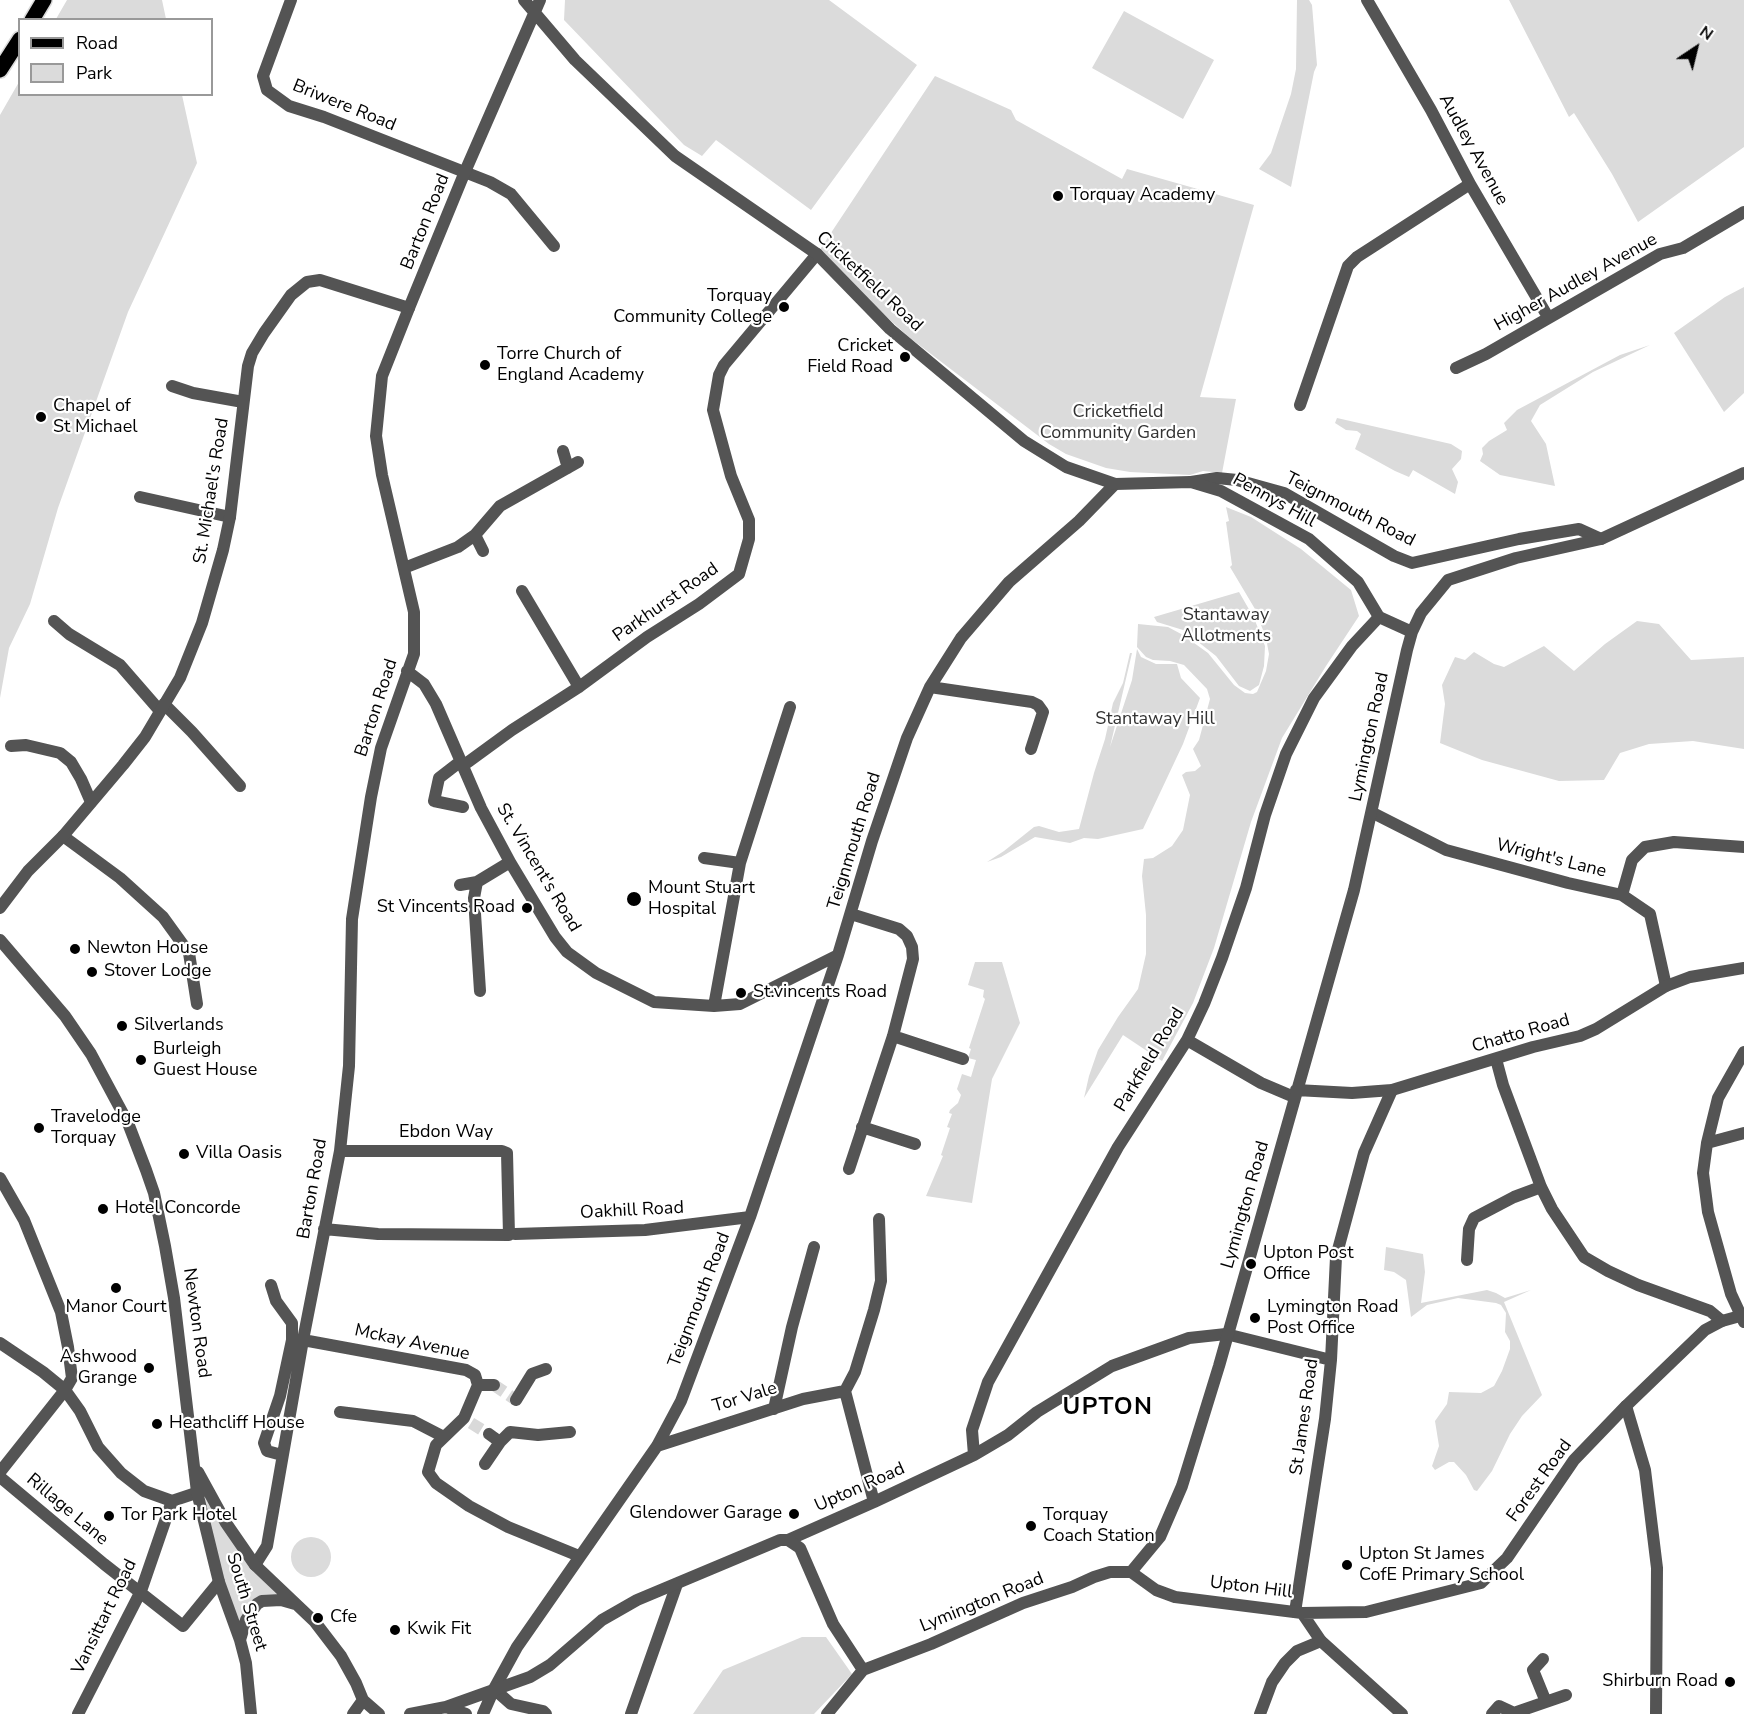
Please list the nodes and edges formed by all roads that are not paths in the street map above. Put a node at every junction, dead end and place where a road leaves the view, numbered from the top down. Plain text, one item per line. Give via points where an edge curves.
1 (44, 0) edge
2 (291, 0) edge
3 (524, 0) edge
4 (1367, 0) edge
5 (538, 6) edge
6 (33, 18) edge
7 (18, 42) edge
8 (0, 70) edge
9 (464, 174) junction
10 (1470, 184) junction
11 (1744, 212) edge
12 (554, 246) dead end
13 (817, 254) junction
14 (409, 308) junction
15 (1548, 317) junction
16 (1456, 368) dead end
17 (172, 386) dead end
18 (243, 402) junction
19 (1300, 405) dead end
20 (563, 451) dead end
21 (1744, 473) edge
22 (1191, 482) junction
23 (1115, 484) junction
24 (140, 497) dead end
25 (230, 518) junction
26 (475, 535) junction
27 (1601, 539) junction
28 (483, 551) dead end
29 (404, 568) junction
30 (522, 591) dead end
31 (1379, 617) junction
32 (54, 621) dead end
33 (1412, 632) junction
34 (407, 670) junction
35 (579, 687) junction
36 (930, 687) junction
37 (162, 707) junction
38 (790, 708) dead end
39 (11, 746) dead end
40 (1031, 749) dead end
41 (463, 763) junction
42 (240, 786) dead end
43 (92, 802) junction
44 (463, 807) dead end
45 (1373, 813) junction
46 (63, 836) junction
47 (1744, 847) edge
48 (704, 858) dead end
49 (510, 862) junction
50 (741, 863) junction
51 (477, 882) junction
52 (460, 885) dead end
53 (1622, 895) junction
54 (0, 908) edge
55 (851, 914) junction
56 (0, 940) edge
57 (838, 955) junction
58 (1744, 968) edge
59 (1666, 986) junction
60 (480, 991) dead end
61 (197, 1004) dead end
62 (714, 1006) junction
63 (893, 1036) junction
64 (1187, 1040) junction
65 (1744, 1052) edge
66 (963, 1059) dead end
67 (1496, 1059) junction
68 (1392, 1090) junction
69 (1295, 1094) junction
70 (862, 1127) junction
71 (1744, 1133) edge
72 (1707, 1143) junction
73 (915, 1144) dead end
74 (339, 1152) junction
75 (849, 1169) dead end
76 (0, 1178) edge
77 (1541, 1187) junction
78 (750, 1217) junction
79 (879, 1219) dead end
80 (324, 1229) junction
81 (512, 1234) junction
82 (814, 1247) dead end
83 (1467, 1260) dead end
84 (271, 1286) dead end
85 (1743, 1318) edge
86 (1722, 1321) junction
87 (1226, 1334) junction
88 (303, 1340) junction
89 (0, 1343) edge
90 (1331, 1360) junction
91 (546, 1369) dead end
92 (478, 1385) junction
93 (494, 1385) tunnel mouth
94 (65, 1390) junction
95 (845, 1391) junction
96 (516, 1400) dead end
97 (1626, 1406) junction
98 (774, 1409) junction
99 (340, 1412) dead end
100 (570, 1432) dead end
101 (489, 1434) tunnel mouth
102 (444, 1437) junction
103 (500, 1442) junction
104 (657, 1446) junction
105 (282, 1455) junction
106 (974, 1455) junction
107 (485, 1464) dead end
108 (0, 1472) edge
109 (0, 1477) edge
110 (202, 1490) junction
111 (172, 1501) junction
112 (874, 1502) junction
113 (788, 1540) junction
114 (579, 1556) junction
115 (255, 1565) junction
116 (1131, 1572) junction
117 (219, 1582) junction
118 (677, 1584) junction
119 (141, 1591) junction
120 (300, 1605) junction
121 (1299, 1613) junction
122 (240, 1640) junction
123 (1321, 1641) junction
124 (1543, 1659) dead end
125 (863, 1670) junction
126 (494, 1689) junction
127 (1566, 1695) dead end
128 (363, 1700) junction
129 (1546, 1702) junction
130 (446, 1707) junction
131 (78, 1714) edge
132 (251, 1714) edge
133 (354, 1714) edge
134 (379, 1714) edge
135 (410, 1714) edge
136 (466, 1714) edge
137 (483, 1714) edge
138 (546, 1714) edge
139 (631, 1714) edge
140 (827, 1714) edge
141 (1260, 1714) edge
142 (1402, 1714) edge
143 (1492, 1714) edge
144 (1656, 1714) edge

1 - 6 main road
2 - 9 street, Briwere Road via 263,76 267,90 289,106
3 - 5 street, Cricketfield Road
4 - 10 street, Audley Avenue
5 - 9 street, Barton Road
5 - 13 street, Cricketfield Road via 575,60 675,156
7 - 8 main road
9 - 12 street, Briwere Road via 511,194
9 - 14 street, Barton Road
10 - 15 street, Audley Avenue
10 - 19 street via 1348,266
11 - 15 street, Higher Audley Avenue
13 - 23 street, Cricketfield Road via 890,328 1024,441 1066,468
13 - 35 street, Parkhurst Road via 719,375 713,410 731,476 749,520 749,539 739,574
14 - 18 street, St. Michael's Road via 320,280 307,282 291,296 252,352
14 - 29 street, Barton Road via 382,376 376,436
15 - 16 street, Higher Audley Avenue
17 - 18 street
18 - 25 street, St. Michael's Road
20 - 26 street via 573,465 500,506
21 - 27 street
22 - 23 street, Teignmouth Road
22 - 27 street, Teignmouth Road via 1237,480 1284,493 1412,564 1579,529
22 - 31 street, Pennys Hill via 1221,491 1309,539 1358,582
23 - 36 street, Teignmouth Road via 1009,582 961,638
24 - 25 street
25 - 37 street, St. Michael's Road via 202,623 180,678
26 - 28 street
26 - 29 street via 458,547
27 - 33 street, Lymington Road via 1516,558 1448,580 1421,613
29 - 34 street, Barton Road via 414,612 414,654
30 - 35 street via 533,622
31 - 33 street
31 - 64 street, Parkfield Road via 1314,698 1286,754 1222,958
32 - 37 street via 120,665
33 - 45 street, Lymington Road
34 - 41 street, St. Vincent's Road via 424,684
34 - 74 street, Barton Road via 381,748 352,919 349,1066
35 - 41 street, Parkhurst Road
36 - 40 street via 1038,705 1043,712
36 - 55 street, Teignmouth Road via 903,748
37 - 42 street via 192,732
37 - 43 street, St. Michael's Road via 145,737
38 - 50 street
39 - 43 street via 60,753 71,762
41 - 44 street, Parkhurst Road via 439,778 434,801
41 - 49 street, St. Vincent's Road via 481,808
43 - 46 street, St. Michael's Road
45 - 53 street, Wright's Lane via 1446,850
45 - 69 street, Lymington Road
46 - 54 street, St. Michael's Road
46 - 61 street via 120,878 163,917 189,953
47 - 53 street via 1674,842 1646,847 1632,860
48 - 50 street
49 - 51 street
49 - 62 street, St. Vincent's Road via 555,937 583,964 654,1002
50 - 62 street
51 - 52 street
51 - 60 street via 474,898
53 - 59 street, Wright's Lane via 1650,914
55 - 57 street, Teignmouth Road
55 - 63 street via 898,929 912,947 913,959
56 - 110 street, Newton Road via 91,1053 142,1159 154,1193 173,1287 195,1466
57 - 62 street, St. Vincent's Road via 740,1004
57 - 78 street, Teignmouth Road
58 - 59 street, Chatto Road
59 - 67 street, Chatto Road via 1580,1036
63 - 66 street
63 - 70 street
64 - 69 street, Chatto Road via 1261,1083
64 - 106 street, Parkfield Road via 1124,1136 988,1382 972,1430
65 - 72 street via 1718,1098
67 - 68 street, Chatto Road
67 - 77 street
68 - 69 street, Chatto Road
68 - 90 street, St James Road via 1364,1154 1336,1257
69 - 87 street, Lymington Road
70 - 73 street
70 - 75 street
71 - 72 street
72 - 85 street via 1703,1173 1708,1212 1731,1294
74 - 80 street, Barton Road
74 - 81 street, Ebdon Way via 502,1151 507,1154
76 - 94 street via 24,1220 61,1312 72,1371
77 - 83 street via 1474,1218 1469,1229
77 - 86 street via 1584,1257 1638,1285 1710,1311
78 - 81 street, Oakhill Road via 645,1230
78 - 104 street, Teignmouth Road via 681,1401
79 - 95 street via 881,1281 855,1372
80 - 81 street, Oakhill Road via 378,1234
80 - 88 street, Barton Road
82 - 98 street
84 - 105 street via 276,1301 292,1323 280,1396 264,1443 267,1451
85 - 86 street, Forest Road
86 - 97 street, Forest Road via 1705,1330
87 - 90 street, Upton Road
87 - 106 street, Upton Road via 1190,1338 1112,1366
87 - 116 street, Lymington Road via 1182,1486 1160,1537
88 - 92 street, Mckay Avenue via 466,1370 475,1375
88 - 105 street, Barton Road
89 - 94 street
90 - 121 street, St James Road
91 - 96 street via 532,1374
92 - 93 street
92 - 102 street, Mckay Avenue via 468,1420
94 - 108 street
94 - 111 street via 108,1460 144,1491
95 - 98 street, Tor Vale
95 - 112 street
97 - 121 street, Forest Road via 1574,1460 1507,1558 1481,1583 1366,1612
97 - 144 street via 1645,1470 1657,1568
98 - 104 street, Tor Vale
99 - 102 street via 413,1421
100 - 103 street via 510,1432
101 - 103 street
102 - 114 street, Mckay Avenue via 436,1445 428,1472 436,1483 508,1527
103 - 107 street
104 - 114 street, Teignmouth Road
105 - 115 street, Barton Road via 267,1546
106 - 112 street, Upton Road
109 - 119 street, Rillage Lane
110 - 111 street
110 - 115 street, Newton Road
110 - 117 street, South Street
111 - 119 street, Vansittart Road
112 - 113 street, Upton Road
113 - 118 street, Upton Road
113 - 125 street via 800,1548 832,1624
114 - 126 street, Teignmouth Road via 517,1647
115 - 120 street, Newton Road
116 - 121 street, Upton Hill via 1156,1590 1175,1597
116 - 125 street, Lymington Road via 1094,1577
117 - 119 street, Rillage Lane via 183,1626
117 - 122 street, South Street
118 - 126 street, Upton Road via 602,1620 550,1665 530,1677
118 - 139 street
119 - 131 street, Vansittart Road
120 - 122 street via 281,1600 256,1604
120 - 128 street, Newton Road via 341,1656
121 - 123 street, Upton Hill
122 - 132 street, South Street
123 - 141 street via 1297,1651 1286,1663 1272,1682
123 - 142 street, Upton Hill
124 - 129 street via 1533,1670
125 - 140 street, Lymington Road
126 - 130 street, Upton Road
126 - 137 street, Teignmouth Road
126 - 138 street via 511,1704
127 - 129 street
128 - 133 street
128 - 134 street
129 - 143 street via 1514,1713 1499,1706
130 - 135 street, Upton Road
130 - 136 street

